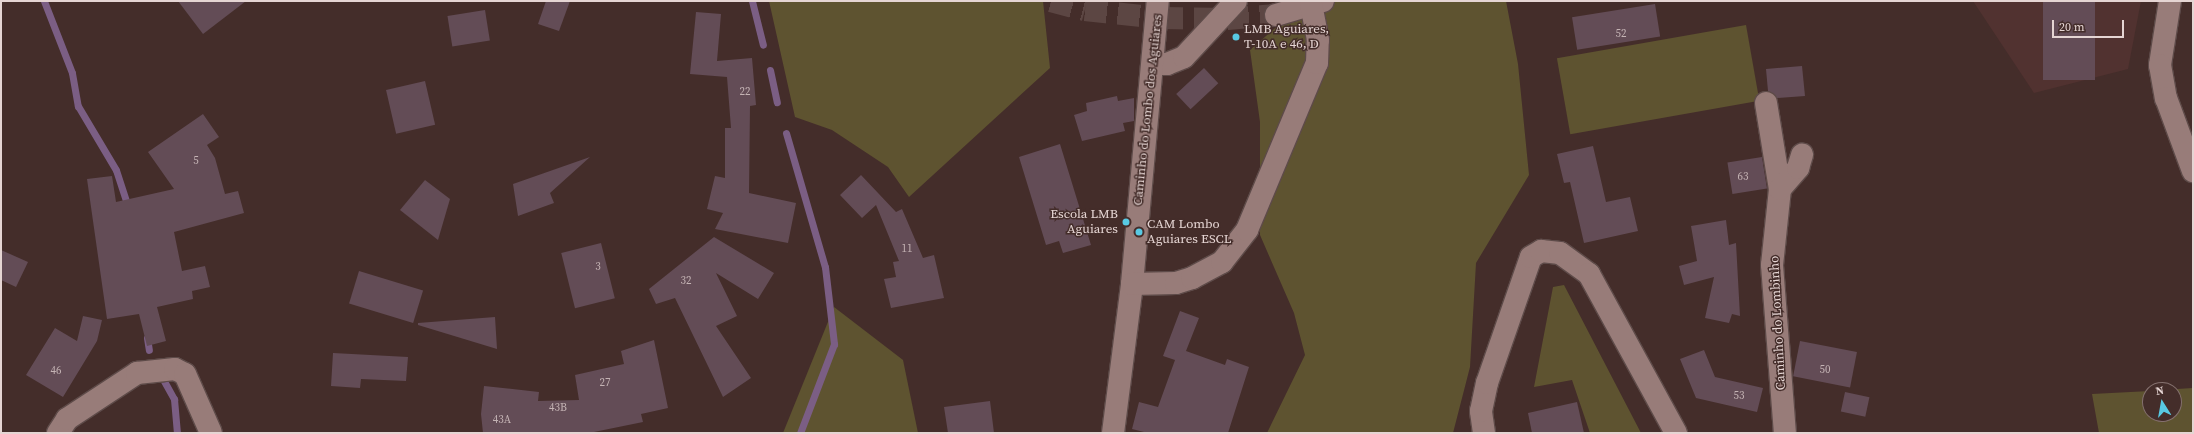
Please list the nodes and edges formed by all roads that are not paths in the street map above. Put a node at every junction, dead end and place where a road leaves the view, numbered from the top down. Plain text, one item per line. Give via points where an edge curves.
1 (1158, 1) edge
2 (1236, 1) edge
3 (2170, 1) edge
4 (1317, 3) edge
5 (1276, 14) tunnel mouth
6 (1154, 64) junction
7 (1766, 103) dead end
8 (1802, 155) dead end
9 (2193, 171) edge
10 (1780, 189) junction
11 (1132, 284) junction
12 (58, 433) edge
13 (211, 433) edge
14 (1113, 433) edge
15 (1484, 433) edge
16 (1676, 433) edge
17 (1785, 433) edge

1 - 6 street, Caminho do Lombo dos Aguiares
2 - 6 street via 1184,57 1166,64
3 - 9 street via 2160,65 2166,98
4 - 5 street
4 - 11 street via 1317,63 1247,230 1222,262 1192,278 1176,283
6 - 11 street, Caminho do Lombo dos Aguiares
7 - 10 street, Caminho do Lombinho
8 - 10 street via 1795,174
10 - 17 street, Caminho do Lombinho via 1772,265
11 - 14 street, Caminho do Lombo dos Aguiares
12 - 13 street via 67,419 137,373 175,369 186,374
15 - 16 street via 1481,411 1487,383 1531,257 1541,251 1560,253 1589,274

